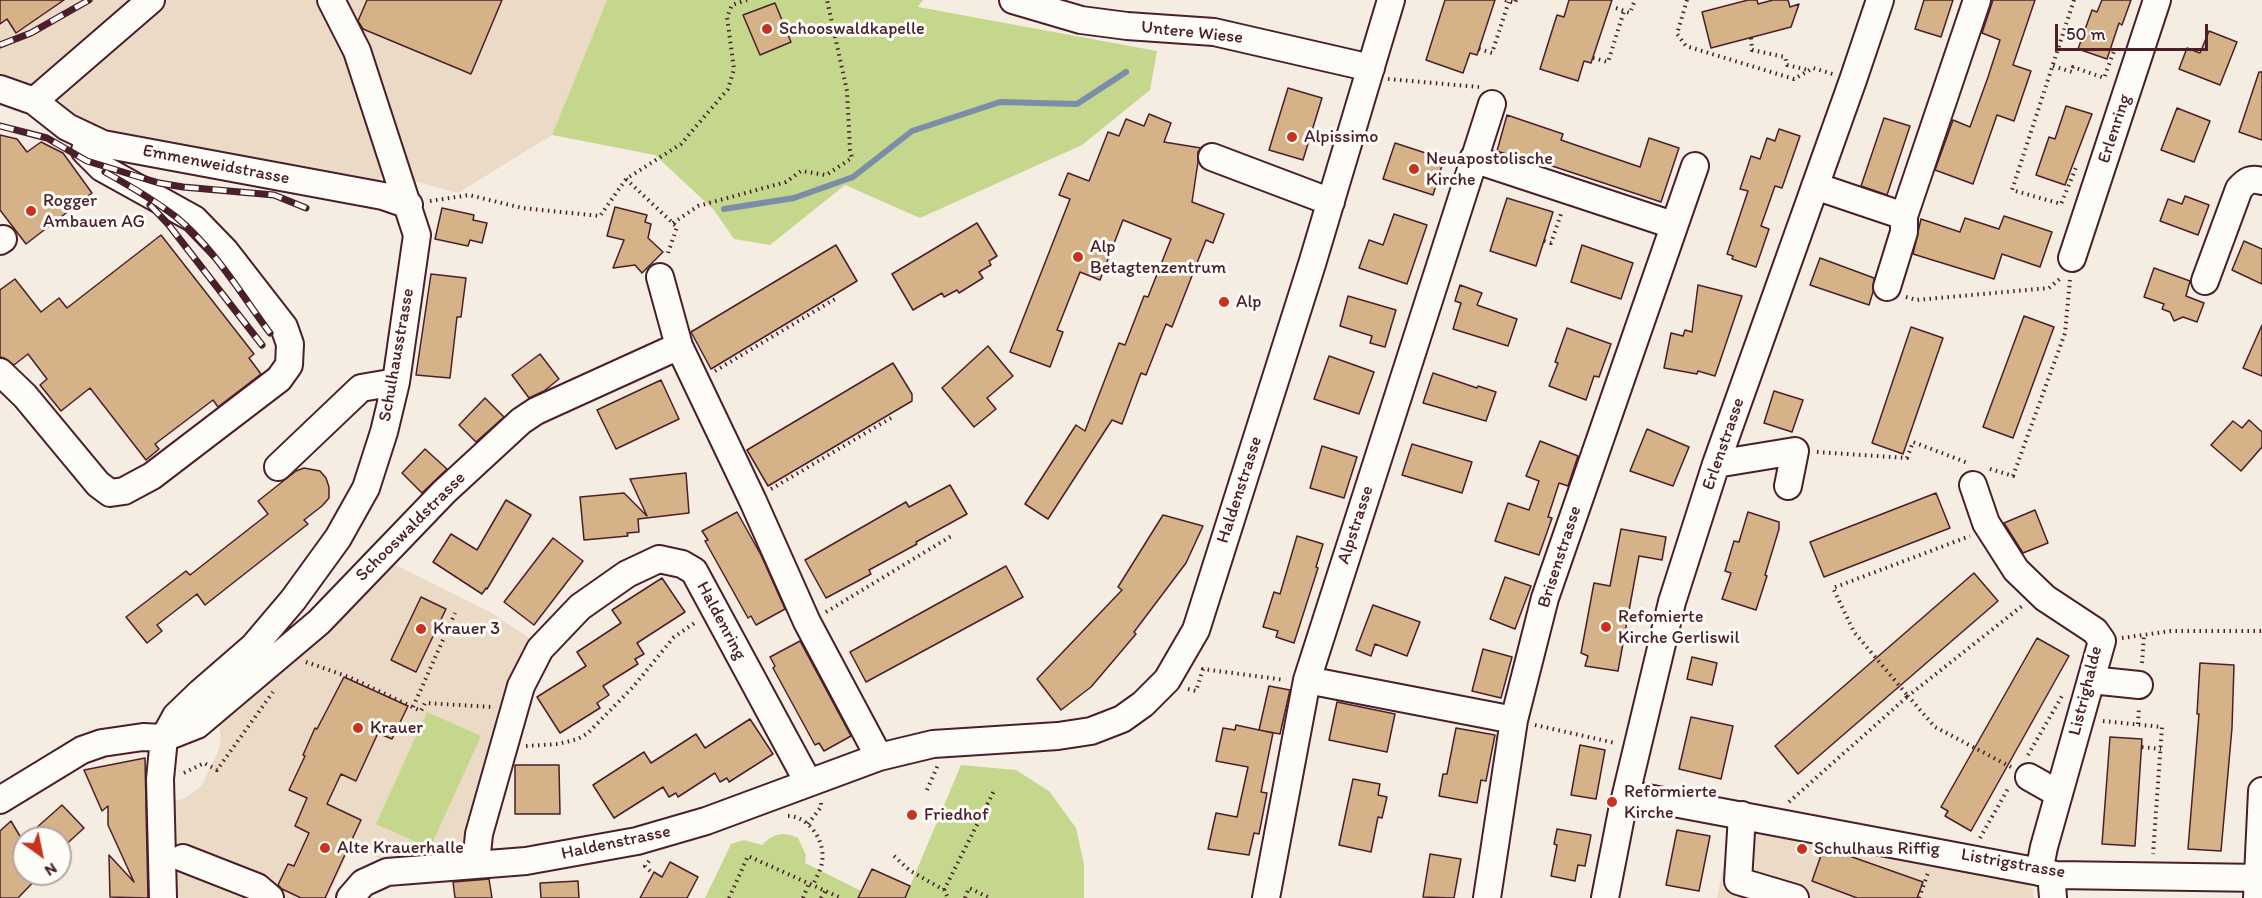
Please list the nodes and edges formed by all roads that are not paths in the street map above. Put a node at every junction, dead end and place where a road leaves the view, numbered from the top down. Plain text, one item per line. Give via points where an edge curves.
1 (151, 0) edge
2 (330, 0) edge
3 (1013, 0) edge
4 (1391, 0) edge
5 (1880, 0) edge
6 (1977, 0) edge
7 (2157, 0) edge
8 (1376, 74) junction
9 (0, 89) edge
10 (1487, 95) road end
11 (34, 100) junction
12 (88, 137) junction
13 (1212, 157) dead end
14 (1473, 159) junction
15 (1695, 166) dead end
16 (2262, 181) edge
17 (1815, 186) junction
18 (1331, 202) junction
19 (409, 205) junction
20 (1904, 216) junction
21 (1673, 225) junction
22 (2072, 258) road end
23 (660, 277) road end
24 (2205, 281) dead end
25 (1887, 287) road end
26 (679, 346) junction
27 (0, 372) edge
28 (396, 382) junction
29 (1716, 464) junction
30 (278, 467) dead end
31 (1972, 475) road end
32 (1788, 486) dead end
33 (1307, 680) junction
34 (2091, 680) junction
35 (2139, 685) dead end
36 (1514, 720) junction
37 (164, 738) junction
38 (879, 757) junction
39 (2021, 774) road end
40 (815, 790) junction
41 (2262, 791) edge
42 (1626, 794) junction
43 (2059, 794) junction
44 (0, 800) edge
45 (1742, 815) junction
46 (183, 858) dead end
47 (476, 864) junction
48 (2050, 881) edge
49 (2258, 885) edge
50 (163, 898) edge
51 (270, 898) edge
52 (350, 898) edge
53 (1266, 898) edge
54 (1487, 898) edge
55 (1605, 898) edge
56 (1795, 898) edge

1 - 11 street
2 - 19 street, Schulhausstrasse via 357,51
3 - 8 street, Untere Wiese via 1081,20 1214,32
4 - 8 street, Haldenstrasse
5 - 17 street, Erlenstrasse
6 - 20 street
7 - 22 street, Erlenring
8 - 18 street, Haldenstrasse
9 - 11 street, Emmenweidstrasse
10 - 14 street, Alpstrasse
11 - 12 street, Emmenweidstrasse via 67,127
12 - 19 street, Emmenweidstrasse via 103,144 383,196
12 - 27 street via 84,151 102,168 195,219 225,251 284,327 290,344 289,365 279,379 152,476 124,491 110,493
13 - 18 street
14 - 21 street
14 - 33 street, Alpstrasse
15 - 21 street, Brisenstrasse
16 - 24 street via 2246,181 2239,189
17 - 20 street
17 - 29 street, Erlenstrasse
18 - 38 street, Haldenstrasse via 1196,630 1167,680 1122,719 1091,731 933,744
19 - 28 street, Schulhausstrasse via 417,235
20 - 25 street via 1904,232
21 - 36 street, Brisenstrasse via 1545,598
23 - 26 street
26 - 37 street, Schooswaldstrasse via 521,421 444,492 319,622 197,725
26 - 38 street via 807,622
28 - 30 street via 361,388
28 - 37 street, Schulhausstrasse via 366,488 338,538 254,646 176,716
29 - 32 street via 1794,451
29 - 42 street, Erlenstrasse via 1672,602
31 - 34 street, Listrighalde via 1989,528 2016,570 2039,592 2095,631 2102,641
33 - 36 street
33 - 53 street, Alpstrasse
34 - 35 street
34 - 43 street, Listrighalde
36 - 54 street, Brisenstrasse
37 - 44 street via 143,737 82,750
37 - 50 street, Schulhausstrasse via 160,779
38 - 40 street, Haldenstrasse
39 - 43 street
40 - 47 street, Haldenstrasse via 637,841 526,861
40 - 47 street, Haldenring via 694,572 682,564 659,559 627,574 580,607 540,649 521,686 479,834
41 - 49 street
42 - 45 street, Listrigstrasse
42 - 55 street, Erlenstrasse
43 - 48 street, Listrighalde
45 - 48 street, Listrigstrasse
45 - 56 street via 1738,881
46 - 51 street via 257,887
47 - 52 street, Haldenstrasse via 387,872 363,883
48 - 49 street, Listrigstrasse via 2151,876

